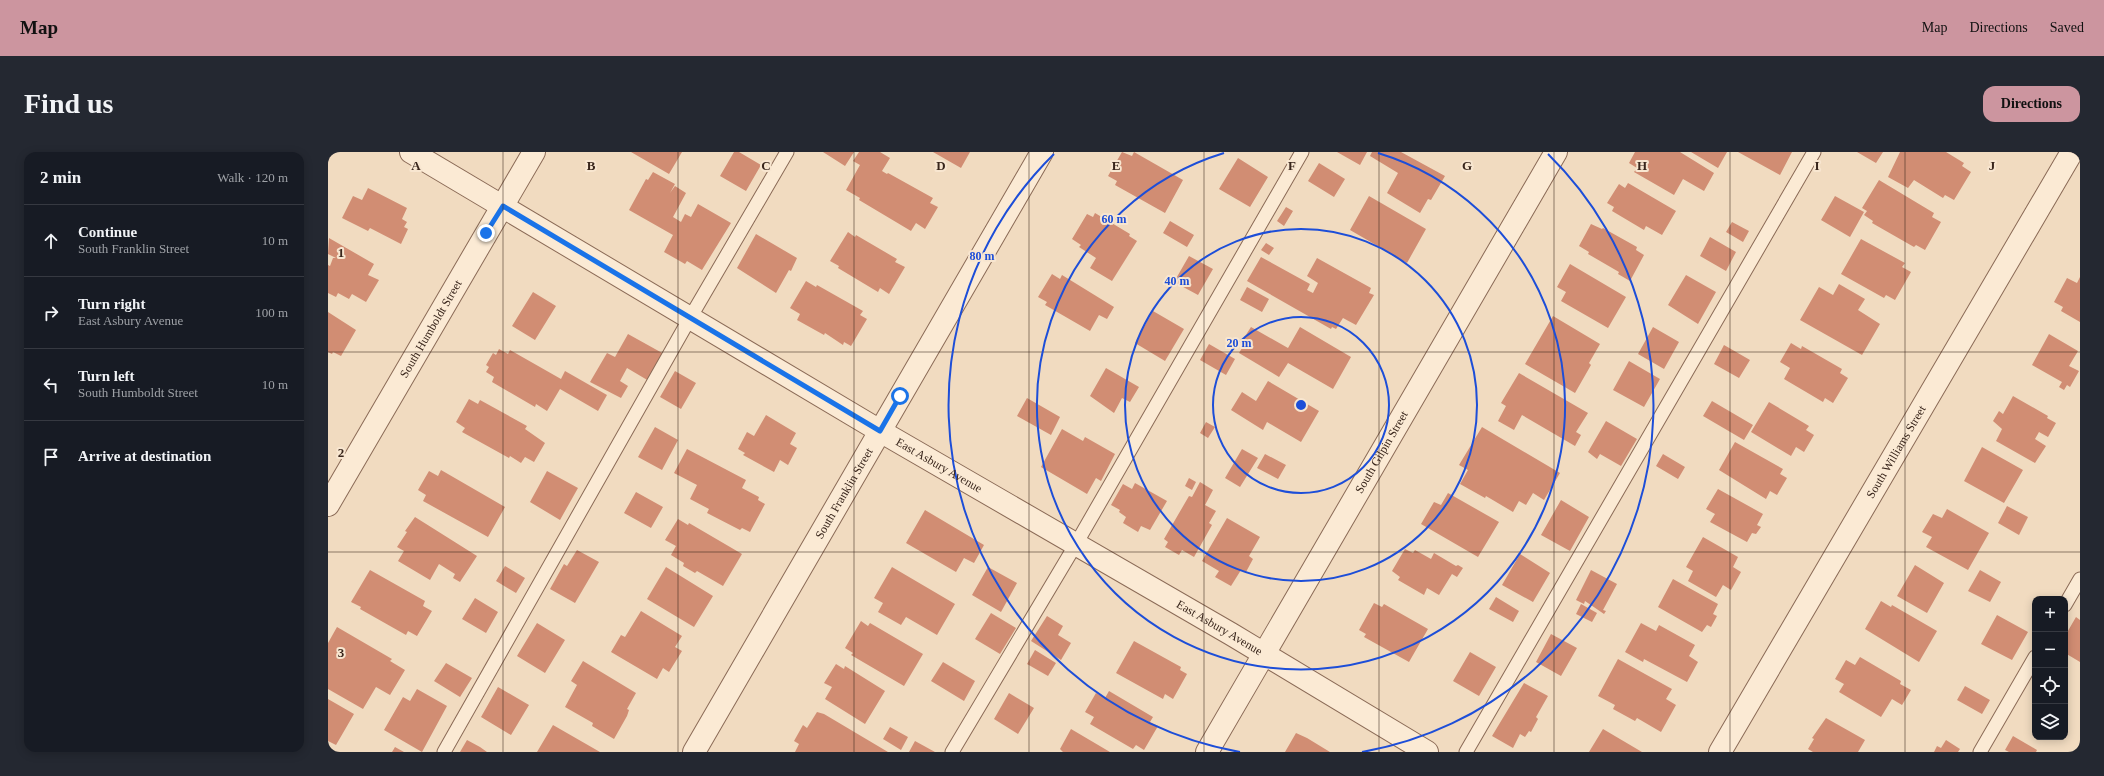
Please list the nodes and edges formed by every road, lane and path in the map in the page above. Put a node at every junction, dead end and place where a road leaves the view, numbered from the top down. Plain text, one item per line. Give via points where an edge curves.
1 (411, 152) edge
2 (534, 152) edge
3 (787, 152) edge
4 (1042, 152) edge
5 (1302, 152) edge
6 (1556, 152) edge
7 (1814, 152) edge
8 (2072, 152) edge
9 (503, 206) junction
10 (690, 318) junction
11 (880, 431) junction
12 (328, 505) edge
13 (1076, 544) junction
14 (2080, 579) edge
15 (2068, 600) edge
16 (1264, 654) junction
17 (2032, 662) edge
18 (444, 752) edge
19 (694, 752) edge
20 (952, 752) edge
21 (1207, 752) edge
22 (1427, 752) edge
23 (1466, 752) edge
24 (1720, 752) edge
25 (1980, 752) edge

1 - 9 street, East Asbury Avenue
2 - 9 street, South Humboldt Street
3 - 10 lane
4 - 11 street, South Franklin Street
5 - 13 lane
6 - 16 street, South Gilpin Street
7 - 23 lane
8 - 24 street, South Williams Street
9 - 10 street, East Asbury Avenue
9 - 12 street, South Humboldt Street
10 - 11 street, East Asbury Avenue
10 - 18 lane
11 - 13 street, East Asbury Avenue
11 - 19 street, South Franklin Street
13 - 16 street, East Asbury Avenue
13 - 20 lane
14 - 15 lane
16 - 21 street, South Gilpin Street
16 - 22 street, East Asbury Avenue
17 - 25 lane

